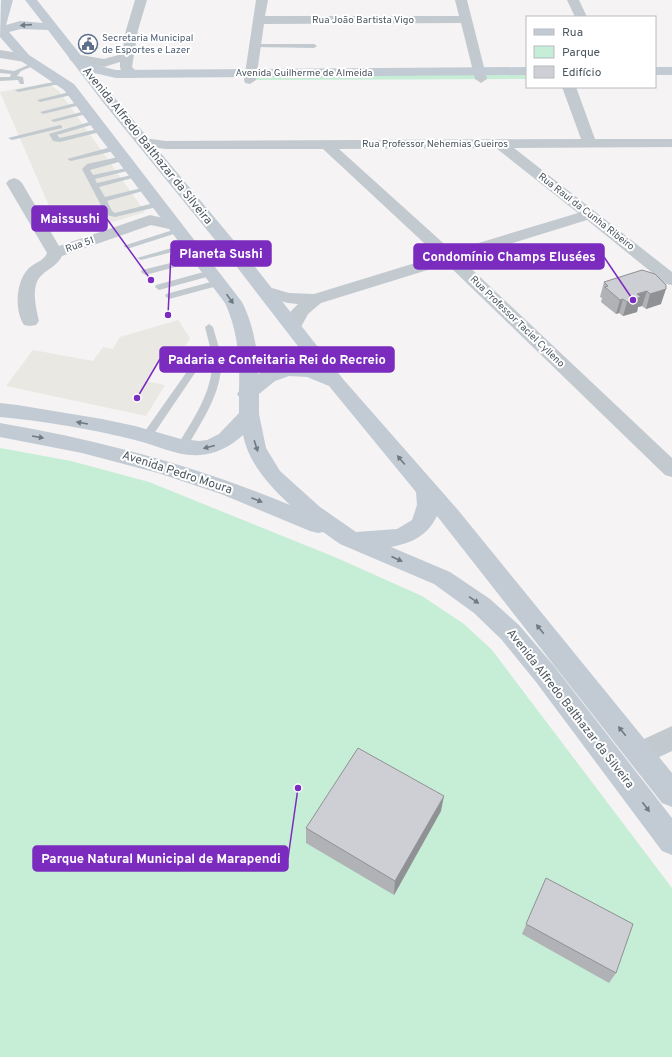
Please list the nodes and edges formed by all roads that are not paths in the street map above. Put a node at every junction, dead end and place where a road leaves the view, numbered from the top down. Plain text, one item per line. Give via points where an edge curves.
1 (7, 0) edge
2 (31, 0) edge
3 (140, 0) edge
4 (262, 0) edge
5 (461, 0) edge
6 (573, 0) edge
7 (581, 16) edge
8 (465, 19) junction
9 (261, 20) junction
10 (50, 27) junction
11 (1, 28) edge
12 (257, 46) junction
13 (314, 46) dead end
14 (0, 54) edge
15 (126, 57) junction
16 (30, 61) junction
17 (79, 62) junction
18 (672, 70) edge
19 (0, 71) edge
20 (656, 71) edge
21 (526, 72) edge
22 (133, 74) junction
23 (14, 76) junction
24 (480, 76) junction
25 (251, 77) junction
26 (672, 78) edge
27 (526, 79) edge
28 (656, 79) edge
29 (0, 80) edge
30 (22, 82) dead end
31 (63, 82) junction
32 (569, 88) edge
33 (18, 90) dead end
34 (107, 98) junction
35 (40, 100) dead end
36 (42, 112) dead end
37 (87, 114) junction
38 (54, 120) dead end
39 (12, 138) dead end
40 (143, 142) junction
41 (326, 144) junction
42 (500, 144) junction
43 (590, 144) junction
44 (197, 145) junction
45 (670, 145) edge
46 (70, 159) dead end
47 (126, 163) junction
48 (167, 172) junction
49 (90, 178) junction
50 (14, 183) dead end
51 (94, 186) junction
52 (146, 189) junction
53 (102, 200) junction
54 (159, 206) junction
55 (588, 215) junction
56 (150, 220) junction
57 (177, 228) junction
58 (116, 232) junction
59 (46, 237) junction
60 (189, 245) junction
61 (127, 246) dead end
62 (55, 253) junction
63 (141, 258) dead end
64 (199, 258) junction
65 (451, 259) junction
66 (145, 272) dead end
67 (214, 278) junction
68 (672, 280) edge
69 (159, 287) dead end
70 (265, 291) junction
71 (169, 296) dead end
72 (315, 300) junction
73 (30, 321) dead end
74 (209, 327) dead end
75 (293, 327) junction
76 (249, 356) junction
77 (216, 358) junction
78 (336, 383) junction
79 (248, 404) junction
80 (0, 410) edge
81 (0, 430) edge
82 (147, 436) junction
83 (182, 446) junction
84 (672, 470) edge
85 (426, 490) junction
86 (348, 538) junction
87 (672, 738) edge
88 (640, 754) junction
89 (672, 794) edge
90 (672, 841) edge

1 - 11 street
2 - 10 street, Avenida Alfredo Balthazar da Silveira
3 - 15 street
4 - 9 street
5 - 8 street
6 - 7 street
8 - 9 street, Rua João Bartista Vigo
8 - 24 street
9 - 12 street
10 -> 11 street via 20,25
10 - 17 street, Avenida Alfredo Balthazar da Silveira
11 - 16 street, Avenida Alfredo Balthazar da Silveira
12 - 13 lane
12 - 25 street
14 - 16 street
15 - 17 street via 104,63
15 - 22 street via 126,70
16 - 23 lane
16 - 31 street, Avenida Alfredo Balthazar da Silveira
17 - 22 street, Avenida Guilherme de Almeida via 113,74
17 - 34 street, Avenida Alfredo Balthazar da Silveira
18 - 20 street
19 - 23 lane
21 - 24 street, Avenida Guilherme de Almeida
22 - 25 street, Avenida Guilherme de Almeida
23 - 29 lane
23 - 30 lane via 21,78
24 - 25 street, Avenida Guilherme de Almeida
24 - 27 street, Avenida Guilherme de Almeida
25 - 34 street, Avenida Guilherme de Almeida via 131,82 114,88
26 - 28 street
31 - 33 lane
31 - 37 street, Avenida Alfredo Balthazar da Silveira
32 - 43 street
34 - 40 street, Avenida Alfredo Balthazar da Silveira
35 - 37 lane
36 - 37 lane
37 - 38 lane
37 - 39 lane via 77,123
37 - 47 street, Avenida Alfredo Balthazar da Silveira
40 - 44 street, Rua Professor Nehemias Gueiros via 155,145
40 - 48 street, Avenida Alfredo Balthazar da Silveira
41 - 42 street, Rua Professor Nehemias Gueiros
41 - 44 street, Rua Professor Nehemias Gueiros
41 - 65 street, Rua Professor Taciel Cylleno
42 - 43 street, Rua Professor Nehemias Gueiros
42 - 55 street, Rua Raul da Cunha Ribeiro
43 - 45 street, Rua Professor Nehemias Gueiros
44 - 48 street via 172,162
46 - 47 lane
47 - 49 lane
47 - 49 lane via 88,168 86,172
47 - 51 lane
47 - 52 street, Avenida Alfredo Balthazar da Silveira
48 - 70 street, Avenida Alfredo Balthazar da Silveira
49 - 51 lane
50 - 59 street
51 - 53 lane
52 - 53 lane
52 - 54 street, Avenida Alfredo Balthazar da Silveira
53 - 54 lane via 109,213 115,215
54 - 56 street
54 - 57 street, Avenida Alfredo Balthazar da Silveira
55 - 65 street
55 - 68 street, Rua Raul da Cunha Ribeiro
56 - 57 street
56 - 58 street, Rua 51
57 - 60 street, Avenida Alfredo Balthazar da Silveira
57 - 61 lane
58 - 59 street
58 - 62 street, Rua 51
59 - 62 street
60 - 63 lane
60 - 64 street, Avenida Alfredo Balthazar da Silveira
62 - 73 street via 54,259 38,269 30,278 26,299
64 - 66 lane
64 - 67 street, Avenida Alfredo Balthazar da Silveira
65 - 72 street
65 - 84 street, Rua Professor Taciel Cylleno
67 - 69 lane
67 - 71 lane
67 -> 76 street, Avenida Alfredo Balthazar da Silveira via 240,316
70 - 72 street via 288,298
70 - 75 street, Avenida Alfredo Balthazar da Silveira
72 - 75 street via 300,311
74 - 77 lane
75 - 78 street, Avenida Alfredo Balthazar da Silveira
76 - 77 lane
76 - 79 street, Avenida Alfredo Balthazar da Silveira
77 - 82 lane via 201,361 190,371
77 - 83 lane via 214,389
78 - 79 street, Avenida Pedro Moura via 310,371 289,370 270,375 258,382
85 -> 78 street, Avenida Alfredo Balthazar da Silveira
79 -> 83 street, Avenida Pedro Moura via 234,433 214,445 201,448
79 -> 86 street, Avenida Alfredo Balthazar da Silveira via 256,449 273,476 312,513
82 -> 80 street, Avenida Pedro Moura
81 -> 86 street, Avenida Pedro Moura via 64,441 146,461 218,484
82 - 83 street, Avenida Pedro Moura
85 - 86 street via 429,502 427,515 419,527 406,535 389,540
88 -> 85 street, Avenida Alfredo Balthazar da Silveira via 450,516
86 -> 90 street, Avenida Alfredo Balthazar da Silveira via 442,578 482,606 510,632
87 - 88 street
88 - 89 street, Avenida Alfredo Balthazar da Silveira

